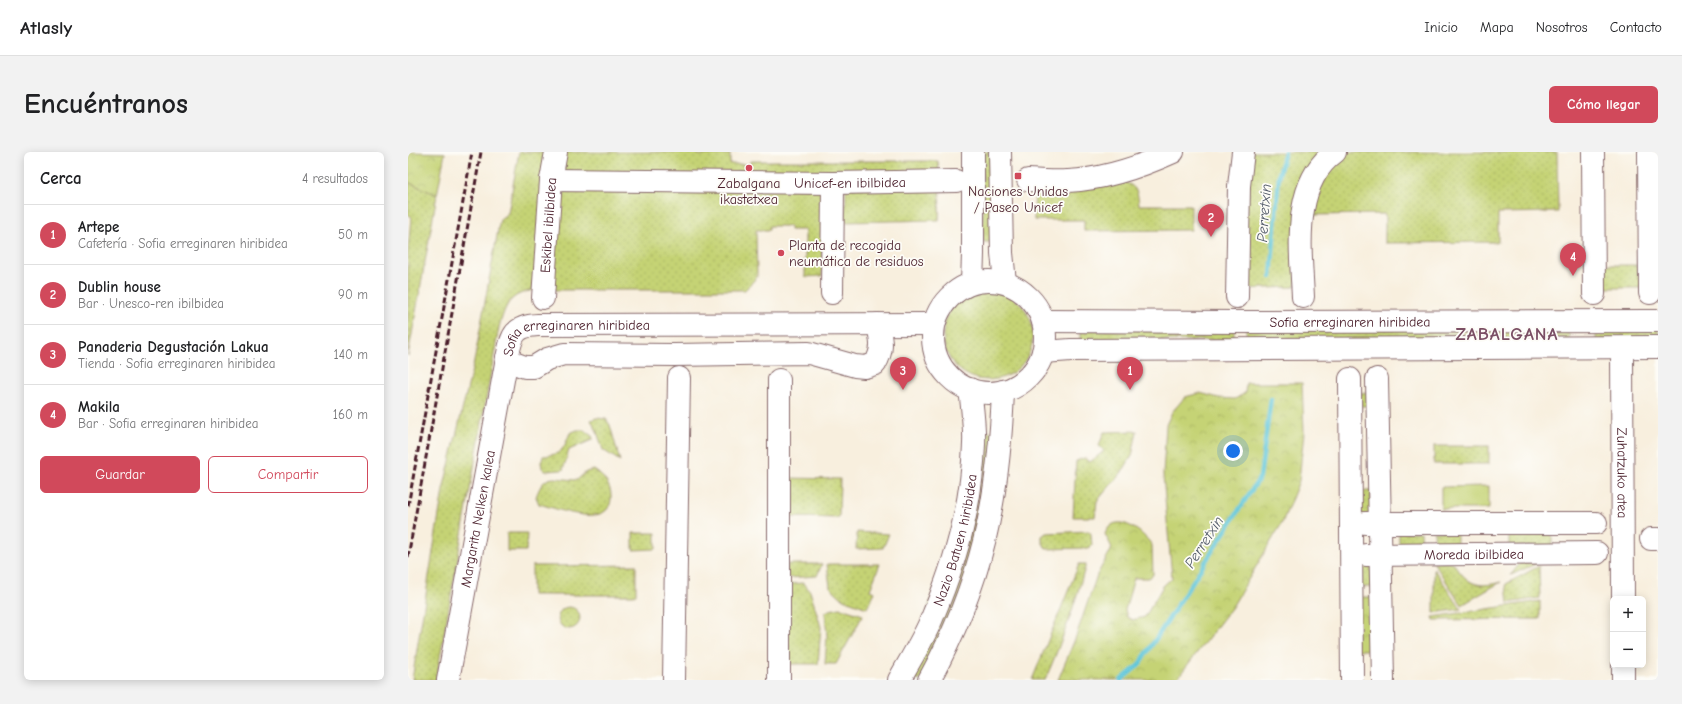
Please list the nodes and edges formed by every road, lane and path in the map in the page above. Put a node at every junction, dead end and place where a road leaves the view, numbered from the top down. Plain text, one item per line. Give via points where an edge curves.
1 (556, 152) edge
2 (973, 152) edge
3 (1000, 152) edge
4 (1173, 152) edge
5 (1243, 152) edge
6 (1593, 152) edge
7 (1649, 152) edge
8 (1332, 154) edge
9 (551, 180) junction
10 (1028, 180) dead end
11 (956, 181) dead end
12 (833, 183) junction
13 (1005, 282) junction
14 (972, 283) junction
15 (832, 293) dead end
16 (1650, 293) dead end
17 (1594, 294) dead end
18 (1236, 297) dead end
19 (1303, 297) dead end
20 (543, 298) dead end
21 (1043, 320) junction
22 (1658, 320) edge
23 (878, 324) junction
24 (934, 324) junction
25 (1658, 347) edge
26 (1622, 348) junction
27 (1043, 352) junction
28 (507, 358) junction
29 (679, 378) dead end
30 (1377, 379) dead end
31 (779, 380) dead end
32 (1350, 380) dead end
33 (970, 389) junction
34 (1003, 391) junction
35 (1350, 523) junction
36 (1380, 523) junction
37 (1596, 523) dead end
38 (1597, 553) dead end
39 (1351, 555) junction
40 (1381, 555) junction
41 (1623, 596) edge
42 (1623, 668) edge
43 (448, 680) edge
44 (674, 680) edge
45 (779, 680) edge
46 (899, 680) edge
47 (929, 680) edge
48 (1352, 680) edge
49 (1383, 680) edge
50 (1623, 680) edge

1 - 9 street, Eskibel ibilbidea
2 - 14 street
3 - 13 street
4 - 10 street via 1141,166 1105,176 1069,181
5 - 18 street via 1239,186
6 - 17 street
7 - 16 street
8 - 19 street via 1311,183 1303,211 1300,241
9 - 12 street, Unicef-en ibilbidea
9 - 20 street, Eskibel ibilbidea
11 - 12 street, Unicef-en ibilbidea
12 - 15 street
13 - 14 street
13 - 21 street via 1018,288 1028,297
14 - 24 street via 955,292 946,301
21 - 22 street, Sofia erreginaren hiribidea
21 - 27 street
23 - 24 street, Sofia erreginaren hiribidea
23 - 28 street, Sofia erreginaren hiribidea via 530,325 520,328 513,335
23 - 28 street, Sofia erreginaren hiribidea via 881,353 875,364 865,367 809,353 564,354 547,359 534,367 514,363
24 - 33 street via 936,356 956,382
25 - 26 street, Sofia erreginaren hiribidea
26 - 27 street, Sofia erreginaren hiribidea
26 - 41 street, Zuhatzuko atea
27 - 34 street via 1035,369 1021,383
28 - 43 street, Margarita Nelken kalea
29 - 44 street
30 - 36 street
31 - 45 street
32 - 35 street
33 - 34 street via 981,392
33 - 46 street, Nazio Batuen hiribidea via 974,444 961,530 932,620
34 - 47 street, Nazio Batuen hiribidea via 997,483 981,560 949,645
35 - 36 street
35 - 39 street
36 - 37 street
36 - 40 street
38 - 40 street, Moreda ibilbidea
39 - 40 street, Moreda ibilbidea
39 - 48 street
40 - 49 street
42 - 50 street

